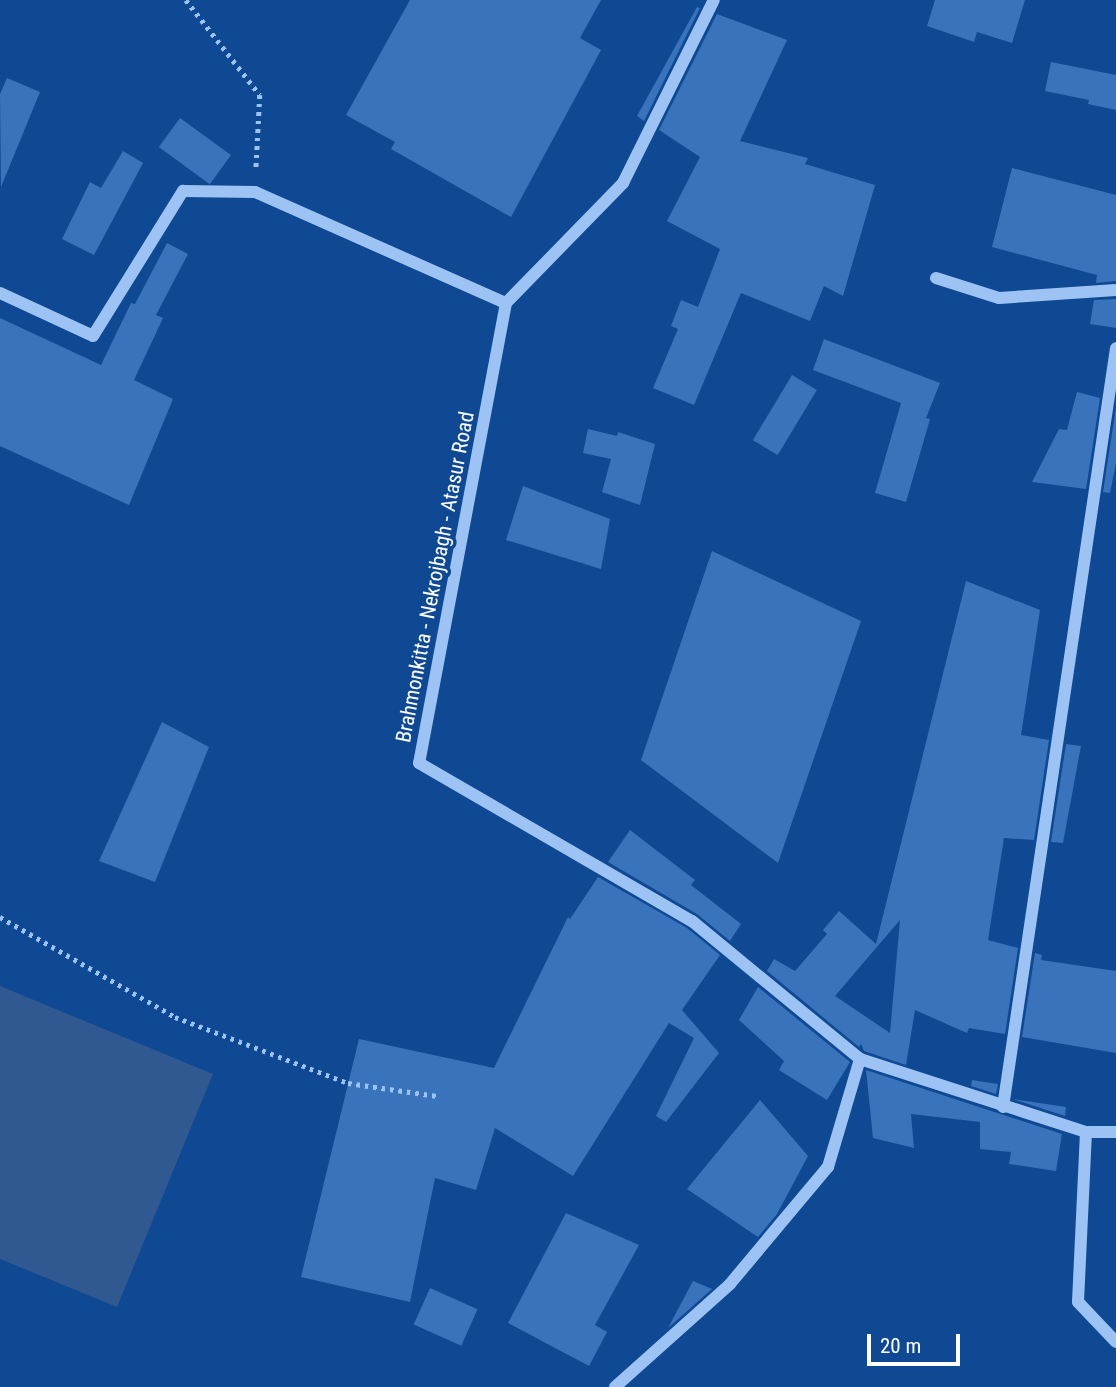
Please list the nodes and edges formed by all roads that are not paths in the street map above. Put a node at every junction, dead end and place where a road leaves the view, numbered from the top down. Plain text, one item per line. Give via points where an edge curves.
1 (714, 0) edge
2 (936, 278) dead end
3 (1116, 290) edge
4 (0, 293) edge
5 (506, 303) junction
6 (1116, 348) edge
7 (860, 1059) junction
8 (1003, 1107) junction
9 (1086, 1132) junction
10 (1116, 1132) edge
11 (1116, 1342) edge
12 (615, 1387) edge

1 - 5 street via 623,183
2 - 3 street via 999,298
4 - 5 street via 93,336 183,191 255,192
5 - 7 street, Brahmonkitta - Nekrojbagh - Atasur Road via 419,764 692,920
6 - 8 street
7 - 8 street, Brahmonkitta - Nekrojbagh - Atasur Road
7 - 12 street via 828,1167 730,1284
8 - 9 street, Brahmonkitta - Nekrojbagh - Atasur Road
9 - 10 street, Brahmonkitta - Nekrojbagh - Atasur Road
9 - 11 street via 1078,1302

